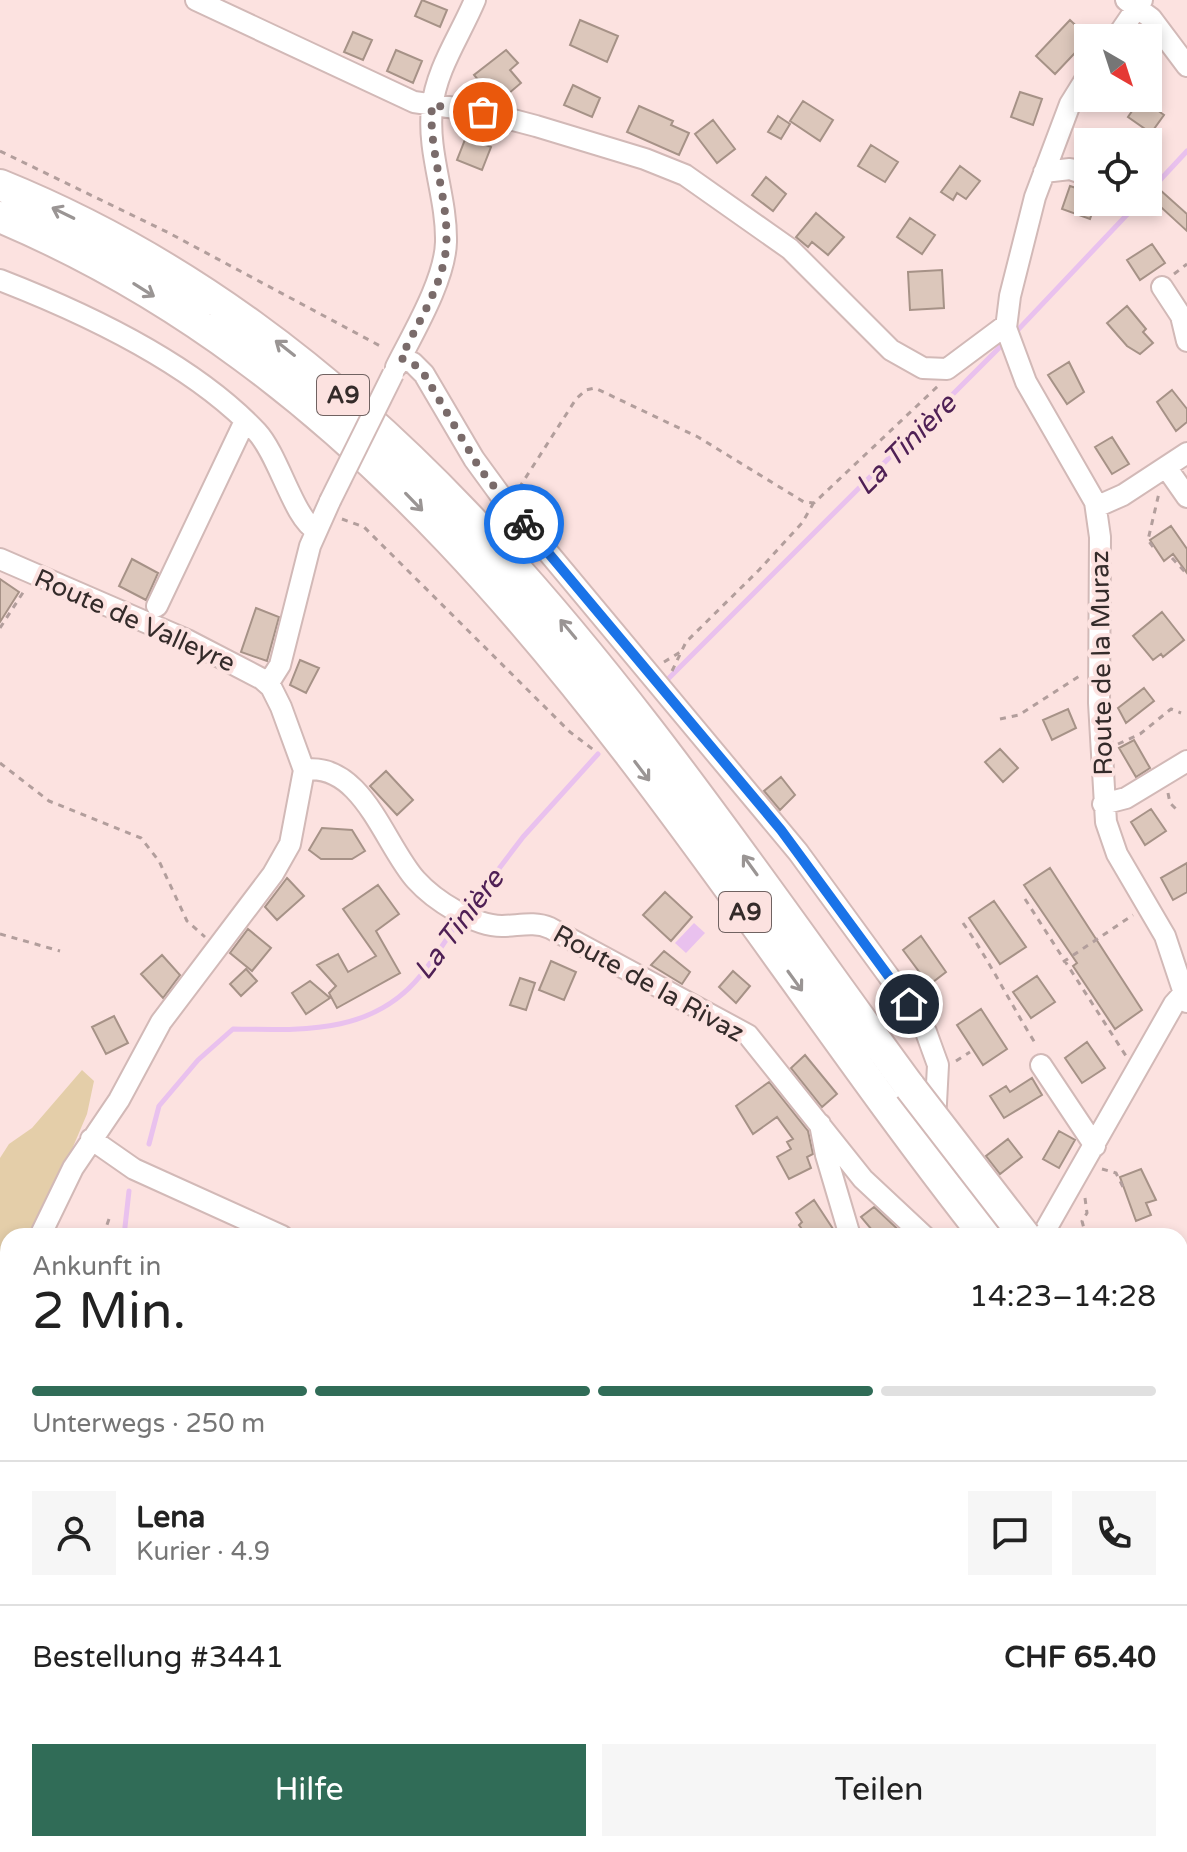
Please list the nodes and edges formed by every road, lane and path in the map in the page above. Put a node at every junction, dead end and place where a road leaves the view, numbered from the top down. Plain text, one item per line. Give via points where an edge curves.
1 (196, 0) edge
2 (475, 0) edge
3 (1135, 2) edge
4 (1123, 24) edge
5 (1187, 66) edge
6 (1074, 98) edge
7 (432, 105) junction
8 (0, 151) edge
9 (1074, 170) edge
10 (1044, 172) junction
11 (0, 185) edge
12 (0, 217) edge
13 (0, 280) edge
14 (1162, 287) dead end
15 (1009, 337) junction
16 (1187, 341) edge
17 (397, 366) junction
18 (943, 370) junction
19 (245, 421) junction
20 (1187, 453) edge
21 (1170, 473) junction
22 (1187, 497) edge
23 (814, 503) junction
24 (508, 504) junction
25 (1096, 507) junction
26 (331, 508) junction
27 (316, 530) junction
28 (1153, 547) dead end
29 (1172, 558) dead end
30 (0, 559) edge
31 (34, 574) junction
32 (1187, 574) edge
33 (157, 606) dead end
34 (0, 628) edge
35 (682, 651) junction
36 (646, 667) junction
37 (1099, 669) junction
38 (664, 679) dead end
39 (268, 684) junction
40 (1181, 713) dead end
41 (1000, 719) dead end
42 (595, 751) dead end
43 (1101, 756) junction
44 (1187, 761) edge
45 (0, 763) edge
46 (304, 770) junction
47 (1161, 777) junction
48 (1103, 804) junction
49 (1179, 812) dead end
50 (1025, 899) dead end
51 (1148, 905) junction
52 (963, 923) dead end
53 (0, 934) edge
54 (216, 948) junction
55 (60, 951) dead end
56 (1063, 962) junction
57 (1185, 998) edge
58 (1041, 1058) joint
59 (1139, 1070) junction
60 (820, 1122) junction
61 (91, 1139) junction
62 (1095, 1146) junction
63 (1081, 1178) junction
64 (1124, 1189) dead end
65 (49, 1215) junction
66 (109, 1219) dead end
67 (43, 1228) edge
68 (53, 1228) edge
69 (106, 1228) edge
70 (264, 1228) edge
71 (848, 1228) edge
72 (915, 1228) edge
73 (997, 1228) edge
74 (998, 1228) edge
75 (999, 1228) edge
76 (1047, 1228) edge
77 (1084, 1228) edge

1 - 7 street via 393,93
2 - 7 street via 442,70
3 - 4 street
3 - 5 street
6 - 10 street
7 - 17 street via 445,257
7 - 18 street via 536,126 685,175 790,249 891,350 923,368
8 - 17 path via 169,233
9 - 10 street
10 - 15 street via 1029,217
75 -> 11 highway, A9, bridge via 910,1087 618,689 479,526 312,370 220,302 121,242
12 -> 73 highway, A9 via 108,269 204,328 295,394 406,493 458,546 594,709 893,1116
13 - 19 street via 107,327 177,369
14 - 16 street via 1181,316
15 - 18 street
15 - 25 street, Route de la Muraz via 1026,382
17 - 24 street via 413,363 424,374 480,469
17 - 26 street, bridge
18 - 23 path via 929,397
19 - 27 street via 269,447 302,516
19 - 33 street
20 - 21 street
21 - 22 street
21 - 25 street
21 - 28 path via 1160,490 1148,540
23 - 24 path via 804,502 698,437 595,388 576,399
23 - 35 path via 802,523 706,619
24 - 36 street
25 - 37 street, Route de la Muraz
26 - 27 street
26 - 42 path via 364,527
27 - 39 street via 280,665
29 - 32 path
30 - 31 street, Route de Valleyre
31 - 34 path
31 - 39 street, Route de Valleyre via 187,640
35 - 36 path
35 - 38 path
36 - 74 street via 798,852 922,1024 938,1070 932,1146
37 - 41 path via 1087,670 1019,715
37 - 43 street, Route de la Muraz
39 - 46 street
40 - 43 path via 1171,709 1117,745 1113,754
43 - 48 street, Route de la Muraz
44 - 47 street
45 - 54 path via 49,801 141,838 159,861 187,921
46 - 54 street via 297,818 284,856
46 - 60 street, Route de la Rivaz via 325,769 340,777 383,826 417,881 474,919 498,926 544,925 724,1020 757,1044
47 - 48 street via 1119,801
47 - 49 path
48 - 51 street, Route de la Muraz via 1117,854
50 - 56 path
51 - 56 path
51 - 57 street, Route de la Muraz via 1165,936
52 - 58 path via 998,975
53 - 55 path
54 - 61 street via 161,1022 119,1100
56 - 59 path
57 - 59 street via 1174,1004
58 - 62 street
59 - 62 street
60 - 71 street
60 - 72 street, Route de la Rivaz via 863,1179
61 - 65 street
61 - 70 street via 134,1169
62 - 63 street
63 - 64 path via 1109,1170
63 - 76 street
63 - 77 path
65 - 67 street
65 - 68 street
66 - 69 path

